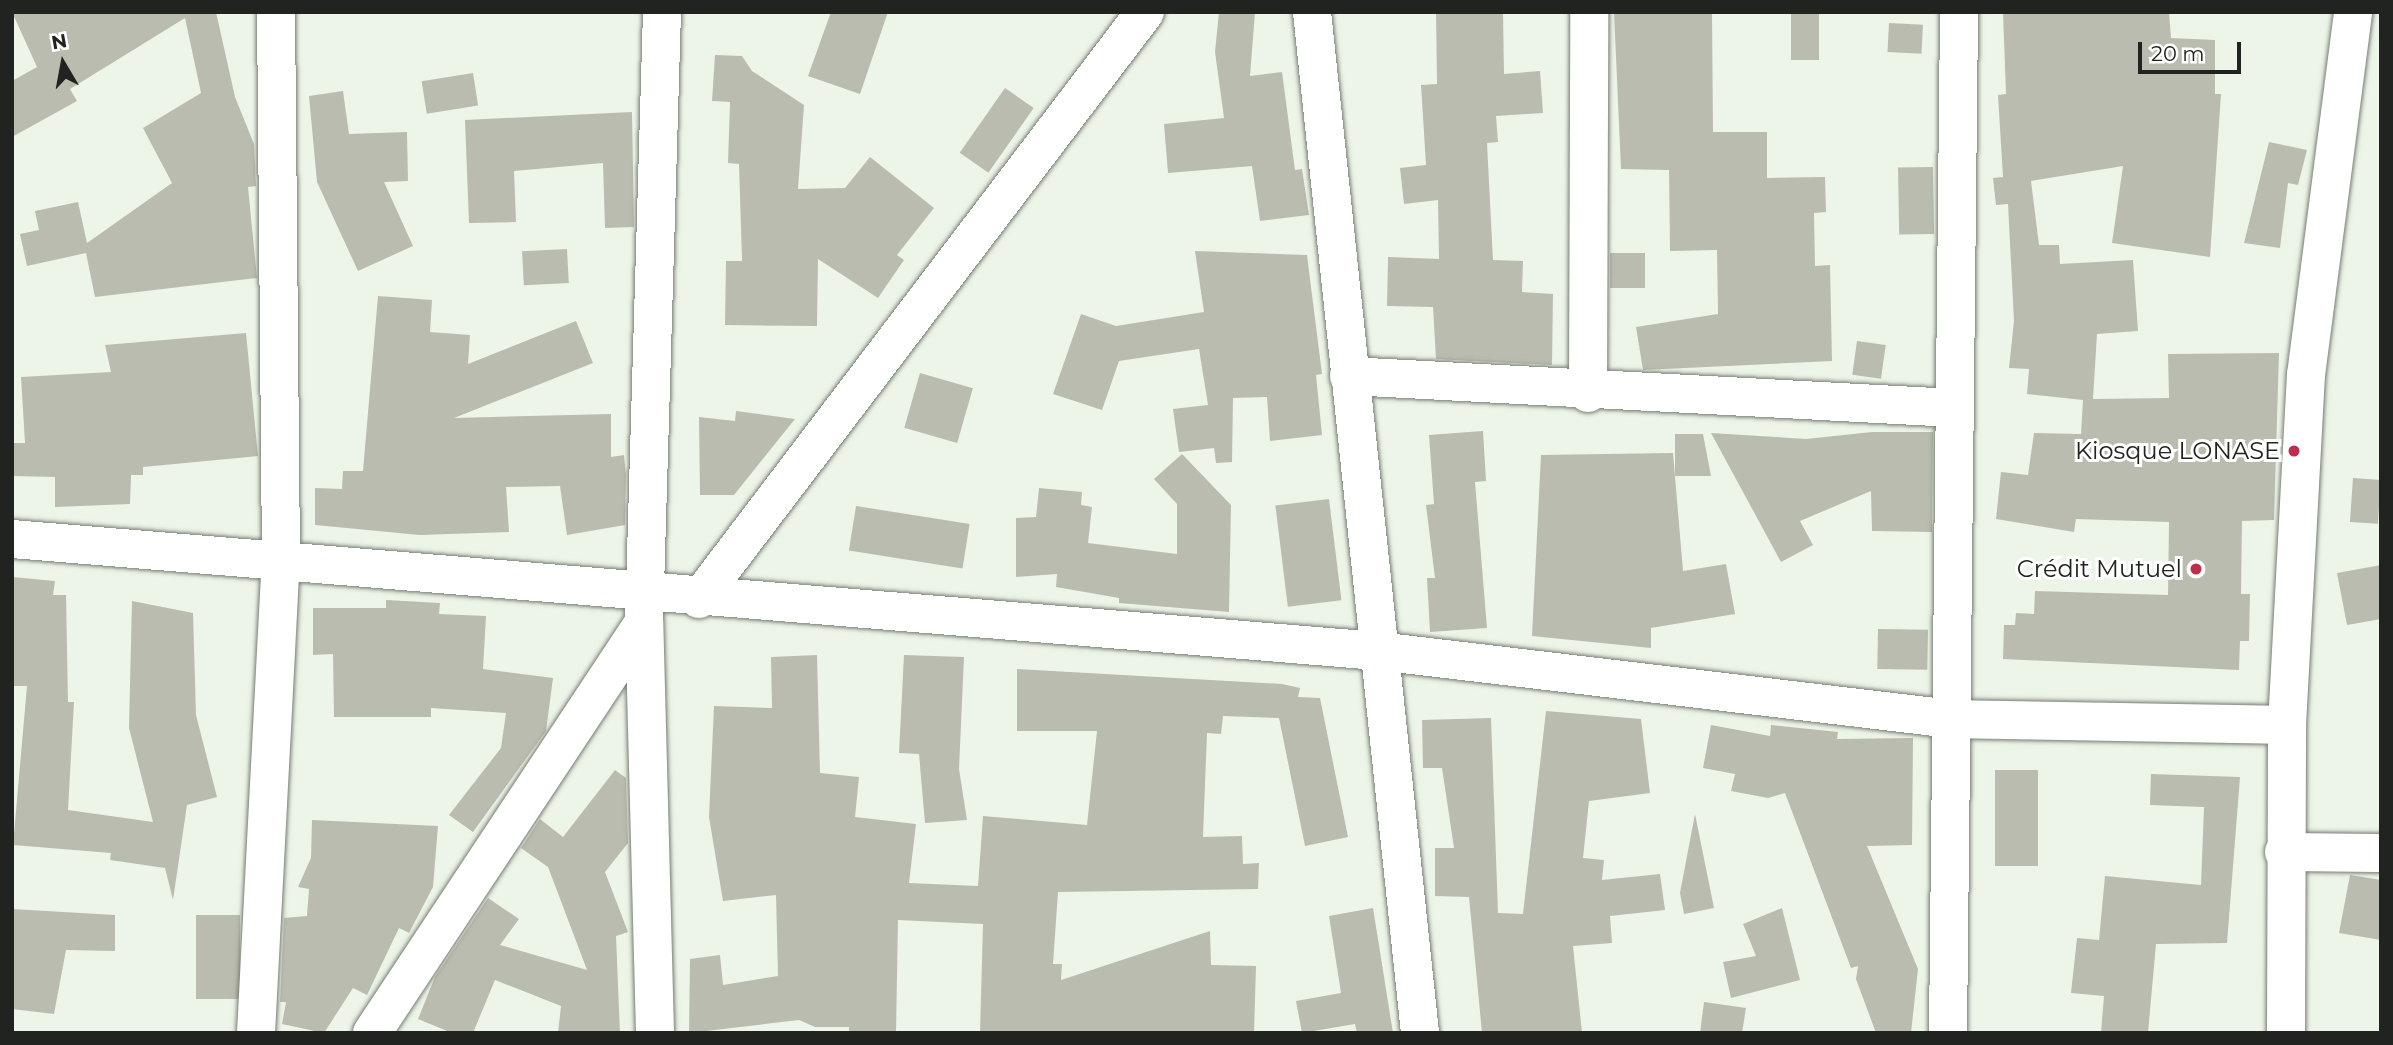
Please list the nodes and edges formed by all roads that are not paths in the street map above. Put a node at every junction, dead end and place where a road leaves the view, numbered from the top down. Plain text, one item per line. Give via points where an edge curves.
1 (276, 12) edge
2 (662, 12) edge
3 (1145, 12) edge
4 (1312, 12) edge
5 (1589, 12) edge
6 (1959, 12) edge
7 (2353, 12) edge
8 (1349, 376) junction
9 (1588, 393) junction
10 (1953, 408) junction
11 (12, 539) edge
12 (281, 560) junction
13 (699, 599) junction
14 (645, 605) junction
15 (1378, 651) junction
16 (1952, 719) junction
17 (2287, 725) junction
18 (2284, 852) junction
19 (2381, 853) edge
20 (256, 1033) edge
21 (372, 1033) edge
22 (655, 1033) edge
23 (1420, 1033) edge
24 (1948, 1033) edge
25 (2286, 1033) edge

1 - 12 street
2 - 14 street
3 - 13 street
4 - 8 street
5 - 9 street
6 - 10 street
7 - 17 street via 2306,375
8 - 9 street
8 - 15 street
9 - 10 street
10 - 16 street
11 - 12 street
12 - 14 street
12 - 20 street
13 - 14 street
13 - 15 street
14 - 21 street
14 - 22 street
15 - 16 street
15 - 23 street
16 - 17 street
16 - 24 street
17 - 18 street
18 - 19 street
18 - 25 street

